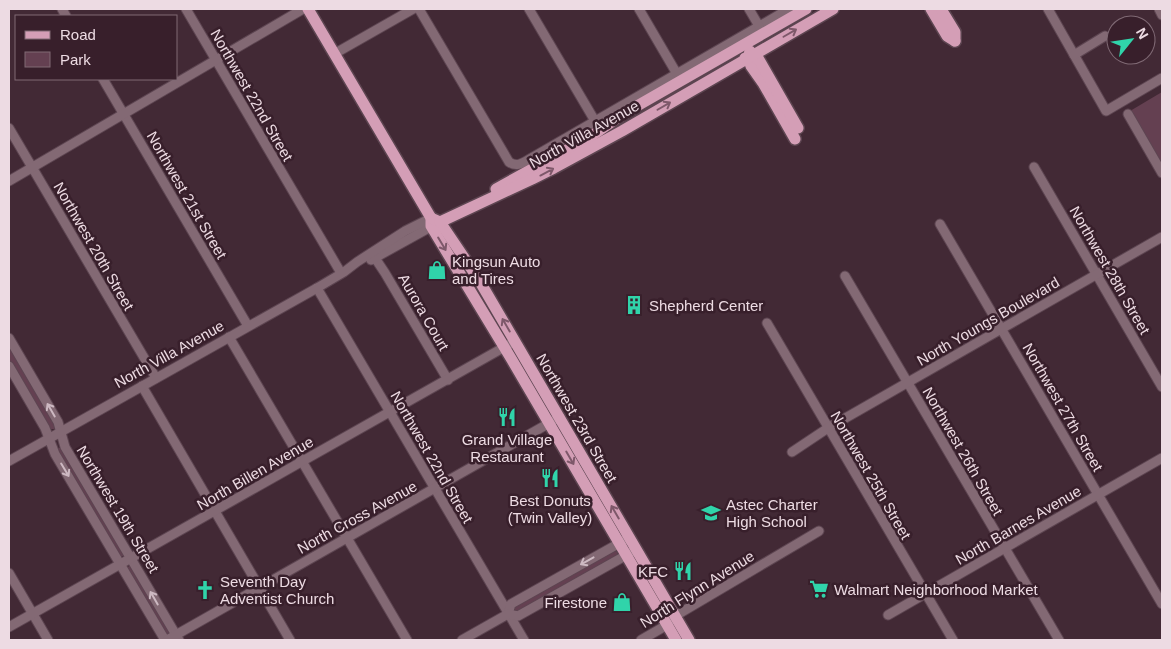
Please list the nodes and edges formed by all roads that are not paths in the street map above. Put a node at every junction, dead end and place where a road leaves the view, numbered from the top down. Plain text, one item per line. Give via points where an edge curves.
1 (186, 9) edge
2 (303, 9) edge
3 (308, 9) edge
4 (413, 9) edge
5 (419, 9) edge
6 (529, 9) edge
7 (639, 9) edge
8 (749, 9) edge
9 (789, 9) edge
10 (806, 9) edge
11 (833, 9) edge
12 (931, 9) edge
13 (941, 9) edge
14 (1048, 9) edge
15 (1159, 9) edge
16 (1162, 15) edge
17 (758, 32) junction
18 (1105, 36) dead end
19 (334, 54) junction
20 (1074, 55) junction
21 (721, 58) junction
22 (748, 58) junction
23 (215, 60) junction
24 (677, 74) junction
25 (1162, 78) edge
26 (104, 80) edge
27 (123, 114) junction
28 (623, 114) junction
29 (1128, 114) dead end
30 (595, 121) junction
31 (9, 128) edge
32 (617, 132) junction
33 (797, 133) dead end
34 (590, 137) junction
35 (32, 167) junction
36 (1034, 167) dead end
37 (1162, 174) edge
38 (9, 181) edge
39 (434, 222) junction
40 (940, 224) dead end
41 (1162, 237) edge
42 (375, 258) junction
43 (457, 258) junction
44 (342, 273) junction
45 (1097, 274) junction
46 (845, 276) dead end
47 (479, 280) junction
48 (468, 287) junction
49 (317, 288) junction
50 (496, 310) junction
51 (486, 316) junction
52 (766, 323) dead end
53 (248, 326) junction
54 (1001, 329) junction
55 (229, 337) junction
56 (9, 338) edge
57 (510, 344) junction
58 (512, 360) junction
59 (529, 365) junction
60 (9, 366) edge
61 (156, 378) junction
62 (448, 380) junction
63 (907, 383) junction
64 (142, 386) junction
65 (1162, 387) edge
66 (532, 392) junction
67 (390, 412) junction
68 (555, 420) junction
69 (828, 428) junction
70 (60, 432) junction
71 (49, 438) junction
72 (792, 452) dead end
73 (1162, 458) edge
74 (9, 461) edge
75 (302, 462) junction
76 (434, 489) junction
77 (1098, 495) junction
78 (215, 511) junction
79 (820, 531) dead end
80 (348, 538) junction
81 (625, 540) junction
82 (1005, 548) junction
83 (632, 553) junction
84 (131, 558) junction
85 (120, 564) junction
86 (9, 573) edge
87 (260, 588) junction
88 (925, 594) junction
89 (1162, 604) edge
90 (32, 614) junction
91 (508, 614) junction
92 (888, 615) dead end
93 (675, 616) junction
94 (667, 625) junction
95 (9, 627) edge
96 (172, 639) edge
97 (48, 640) edge
98 (290, 640) edge
99 (407, 640) edge
100 (462, 640) edge
101 (524, 640) edge
102 (641, 640) edge
103 (676, 640) edge
104 (689, 640) edge
105 (953, 640) edge
106 (1059, 640) edge

1 - 23 street, Northwest 22nd Street
2 - 23 street
3 - 19 main road, Northwest 23rd Street
4 - 19 street
5 - 30 street, North Villa Avenue via 509,162 521,164
6 - 30 street
7 - 24 street
8 - 17 street
9 - 17 street, North Villa Avenue
10 - 17 main road, North Villa Avenue
22 -> 11 main road, North Villa Avenue
12 - 13 main road via 948,36 955,41 955,32
14 - 20 street
15 - 16 street
17 - 21 main road, North Villa Avenue
17 - 22 main road
17 - 24 street, North Villa Avenue
18 - 20 street
19 - 39 main road, Northwest 23rd Street
20 - 25 street via 1106,111
21 - 22 main road
21 - 28 main road, North Villa Avenue
32 -> 22 main road, North Villa Avenue
22 - 33 main road
23 - 27 street
23 - 44 street, Northwest 22nd Street
24 - 30 street, North Villa Avenue
26 - 27 street, Northwest 21st Street
27 - 35 street
27 - 53 street, Northwest 21st Street
28 - 32 main road
28 - 34 main road, North Villa Avenue
29 - 37 street
31 - 35 street, Northwest 20th Street
32 - 34 main road
39 -> 32 main road, North Villa Avenue via 532,180
34 - 39 main road, North Villa Avenue
35 - 38 street
35 - 61 street, Northwest 20th Street
36 - 45 street, Northwest 28th Street
39 - 42 street, North Villa Avenue
39 - 43 main road, Northwest 23rd Street
39 - 44 street, North Villa Avenue via 405,231
40 - 54 street, Northwest 27th Street
41 - 45 street, North Youngs Boulevard
42 - 44 street, North Villa Avenue
42 - 62 street, Aurora Court
43 - 47 main road, Northwest 23rd Street
43 - 48 main road, Northwest 23rd Street
44 - 49 street, North Villa Avenue
45 - 54 street, North Youngs Boulevard
45 - 65 street, Northwest 28th Street
46 - 63 street, Northwest 26th Street
47 - 48 main road
47 - 50 main road, Northwest 23rd Street
48 - 51 main road, Northwest 23rd Street
49 - 53 street, North Villa Avenue
49 - 67 street, Northwest 22nd Street
50 - 51 main road
57 -> 50 main road, Northwest 23rd Street
51 - 57 main road, Northwest 23rd Street
52 - 69 street, Northwest 25th Street
53 - 55 street, North Villa Avenue
54 - 63 street, North Youngs Boulevard
54 - 77 street, Northwest 27th Street
55 - 61 street, North Villa Avenue
55 - 75 street
70 -> 56 street, Northwest 19th Street via 58,422
57 - 58 main road, Northwest 23rd Street
57 - 59 main road, Northwest 23rd Street
57 - 62 street, North Billen Avenue
58 - 59 main road
58 - 66 main road, Northwest 23rd Street
59 - 66 main road
59 - 68 main road, Northwest 23rd Street
60 - 71 street, Northwest 19th Street
61 - 64 street, North Villa Avenue
62 - 67 street, North Billen Avenue
63 - 69 street, North Youngs Boulevard
63 - 82 street, Northwest 26th Street
64 - 70 street, North Villa Avenue
64 - 78 street
66 - 68 main road, Northwest 23rd Street
67 - 75 street, North Billen Avenue
67 - 76 street, Northwest 22nd Street
68 - 76 street, North Cross Avenue
68 - 81 main road, Northwest 23rd Street
69 - 72 street, North Youngs Boulevard
69 - 88 street, Northwest 25th Street
70 - 71 street, North Villa Avenue
70 - 84 street, Northwest 19th Street via 65,447
71 - 74 street, North Villa Avenue
71 -> 85 street, Northwest 19th Street via 55,454
73 - 77 street, North Barnes Avenue
75 - 78 street, North Billen Avenue
75 - 80 street
76 - 80 street, North Cross Avenue
76 - 91 street, Northwest 22nd Street
77 - 82 street, North Barnes Avenue
77 - 89 street, Northwest 27th Street
78 - 84 street, North Billen Avenue
78 - 87 street
79 - 93 street, North Flynn Avenue
80 - 87 street, North Cross Avenue
80 - 99 street
81 - 83 main road, Northwest 23rd Street
81 -> 91 street via 511,604
82 - 88 street, North Barnes Avenue
82 - 106 street, Northwest 26th Street
83 - 91 street via 518,616
83 - 93 main road, Northwest 23rd Street
83 - 94 main road, Northwest 23rd Street
84 - 85 street, North Billen Avenue
96 -> 84 street, Northwest 19th Street
85 - 90 street, North Billen Avenue
85 - 96 street, Northwest 19th Street
86 - 90 street
87 - 96 street, North Cross Avenue
87 - 98 street
88 - 92 street, North Barnes Avenue
88 - 105 street, Northwest 25th Street
90 - 95 street, North Billen Avenue
90 - 97 street
91 - 100 street
91 - 101 street, Northwest 22nd Street
93 - 94 street, North Flynn Avenue
93 - 104 main road, Northwest 23rd Street
94 - 102 street, North Flynn Avenue
94 - 103 main road, Northwest 23rd Street

